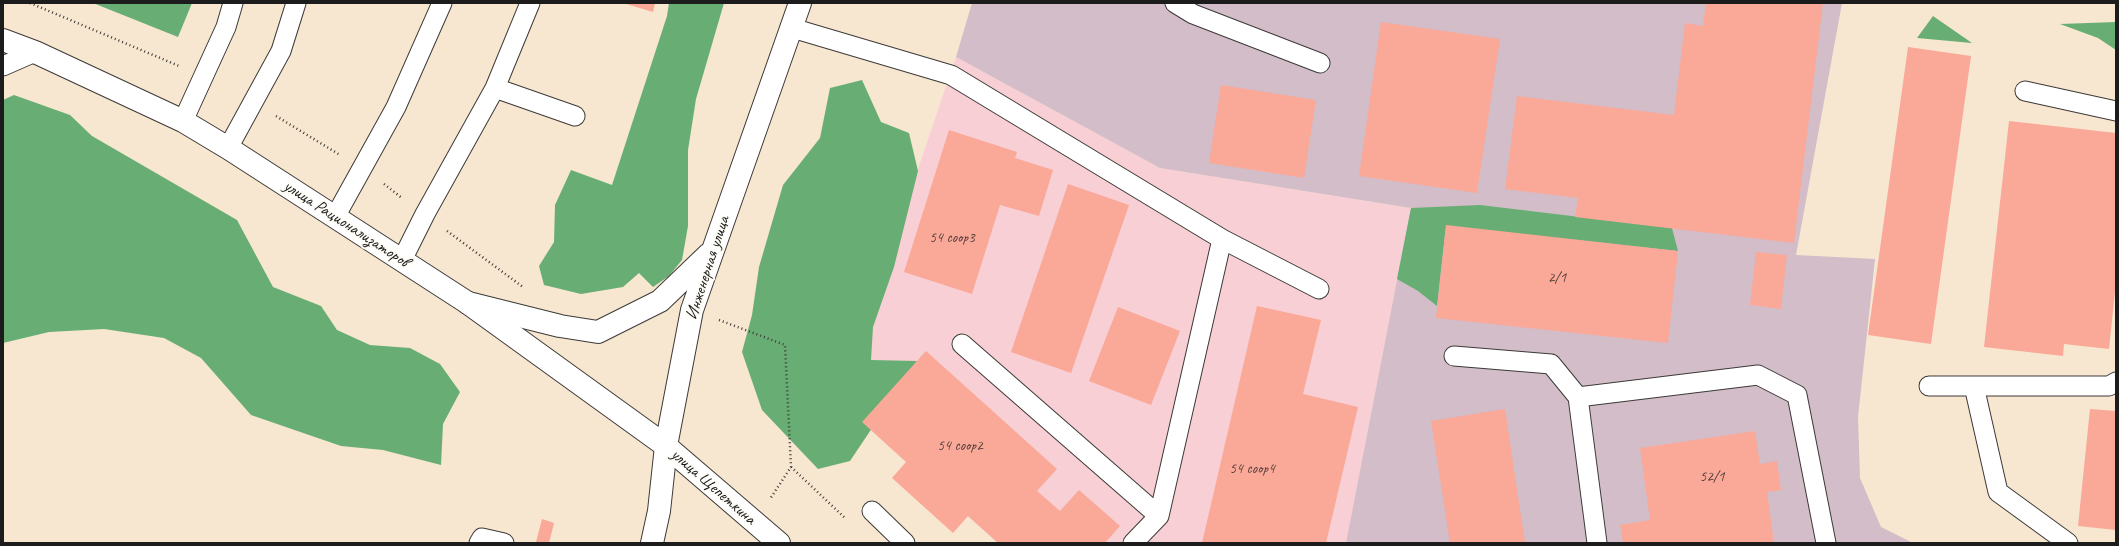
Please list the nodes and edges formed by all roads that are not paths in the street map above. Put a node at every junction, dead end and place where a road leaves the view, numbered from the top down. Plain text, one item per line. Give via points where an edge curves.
1 (233, 3) edge
2 (296, 3) edge
3 (442, 3) edge
4 (530, 3) edge
5 (800, 3) edge
6 (1175, 3) edge
7 (792, 28) junction
8 (3, 40) edge
9 (35, 52) junction
10 (1320, 63) dead end
11 (3, 66) edge
12 (495, 88) junction
13 (2025, 91) dead end
14 (2116, 111) edge
15 (575, 116) dead end
16 (183, 121) junction
17 (228, 148) junction
18 (335, 217) junction
19 (1222, 239) junction
20 (712, 252) junction
21 (402, 260) junction
22 (1319, 289) dead end
23 (468, 303) junction
24 (962, 344) dead end
25 (1454, 356) dead end
26 (2116, 382) edge
27 (1929, 386) dead end
28 (1974, 386) junction
29 (1578, 397) junction
30 (666, 446) junction
31 (872, 511) dead end
32 (1159, 516) junction
33 (1141, 540) edge
34 (479, 543) edge
35 (504, 543) edge
36 (652, 543) edge
37 (779, 543) edge
38 (905, 543) edge
39 (1597, 543) edge
40 (1826, 543) edge
41 (2068, 543) edge

1 - 16 lane via 226,27
2 - 17 lane via 281,51
3 - 18 lane via 396,107
4 - 12 lane
5 - 7 main road, Инженерная улица
6 - 10 lane via 1193,14
7 - 19 lane via 950,75
7 - 20 main road, Инженерная улица
8 - 9 main road, улица Рационализаторов
9 - 11 lane
9 - 16 main road, улица Рационализаторов
12 - 15 lane
12 - 21 lane
13 - 14 lane
16 - 17 main road, улица Рационализаторов
17 - 18 main road, улица Рационализаторов
18 - 21 main road, улица Рационализаторов
19 - 22 lane
19 - 32 lane
20 - 23 main road via 660,301 598,332 560,326
20 - 30 main road, Инженерная улица via 692,310
21 - 23 main road, улица Рационализаторов
23 - 30 main road, улица Рационализаторов
24 - 32 lane
25 - 29 lane via 1551,364
26 - 28 lane via 2109,386
27 - 28 lane
28 - 41 lane via 1998,492
29 - 39 lane
29 - 40 lane via 1758,375 1797,395
30 - 36 main road, Инженерная улица via 659,511
30 - 37 main road, улица Щепеткина
31 - 38 lane
32 - 33 lane
34 - 35 lane via 482,538

